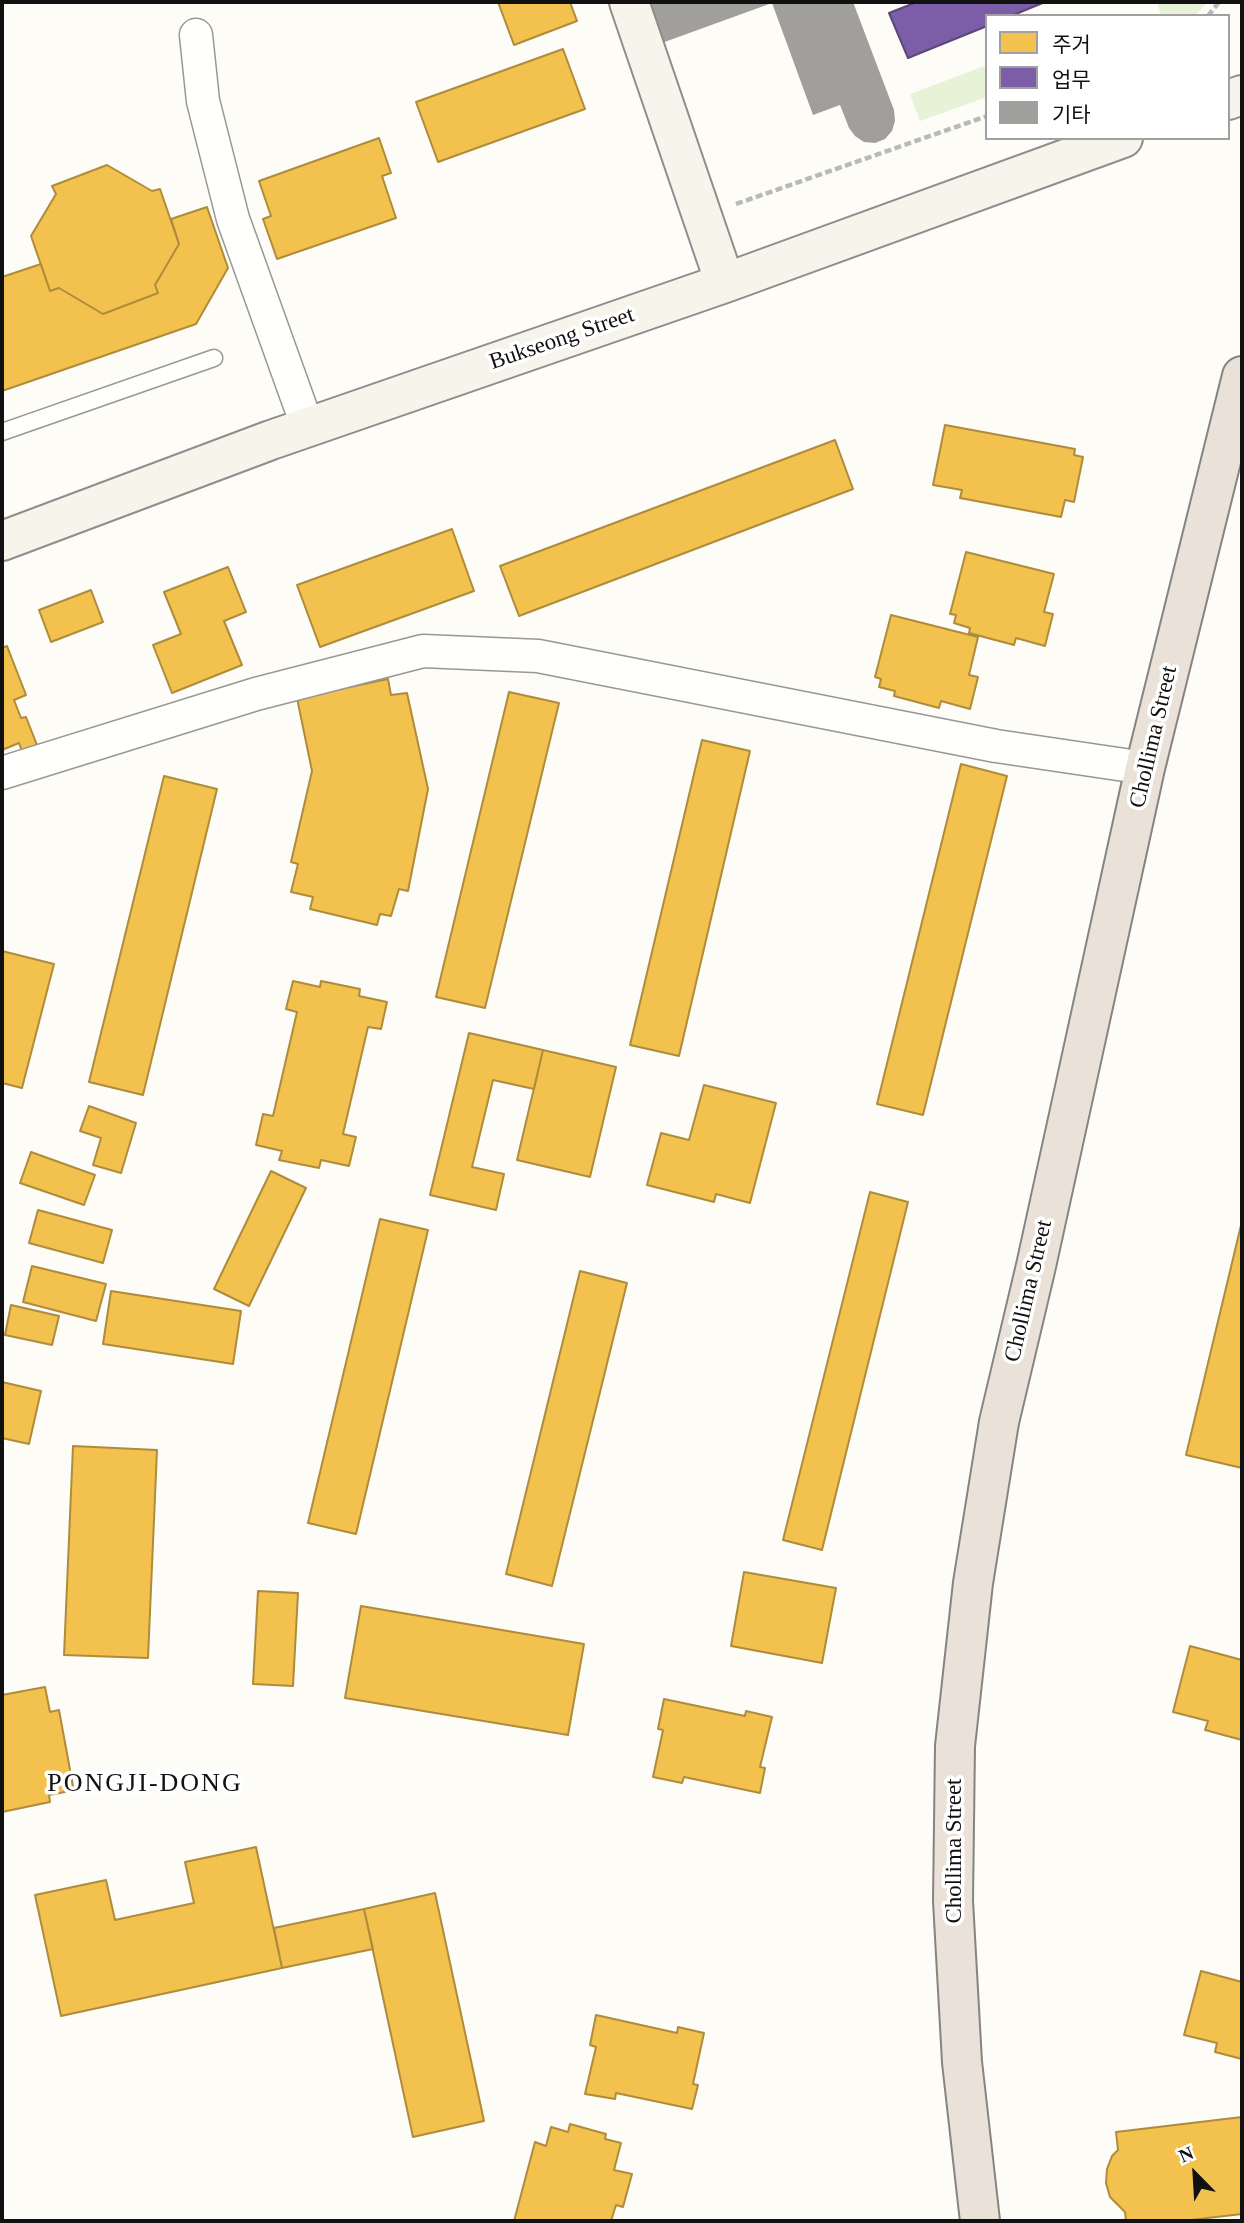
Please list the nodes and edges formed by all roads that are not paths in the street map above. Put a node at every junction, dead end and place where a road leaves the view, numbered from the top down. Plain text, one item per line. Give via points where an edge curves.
1 (629, 2) edge
2 (196, 35) dead end
3 (1118, 140) edge
4 (725, 283) junction
5 (214, 358) dead end
6 (1242, 376) edge
7 (308, 428) junction
8 (2, 432) edge
9 (2, 541) edge
10 (1145, 768) junction
11 (2, 773) edge
12 (980, 2221) edge

1 - 4 main road
2 - 7 street via 203,101 233,219
3 - 4 main road, Bukseong Street
4 - 7 main road, Bukseong Street
5 - 8 lane
6 - 10 highway, Chollima Street
7 - 9 main road, Bukseong Street
10 - 11 street via 996,746 538,656 423,652 256,694
10 - 12 highway, Chollima Street via 999,1422 973,1583 955,1746 953,1901 962,2062

